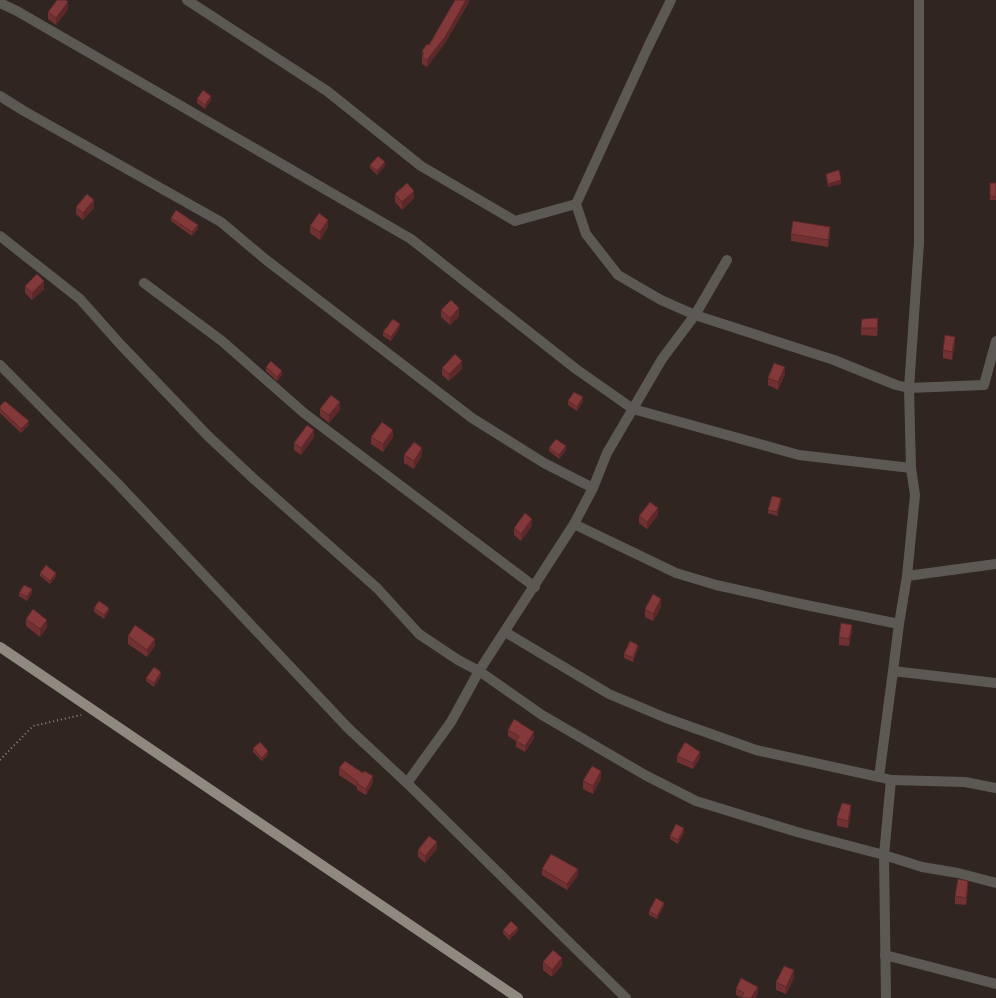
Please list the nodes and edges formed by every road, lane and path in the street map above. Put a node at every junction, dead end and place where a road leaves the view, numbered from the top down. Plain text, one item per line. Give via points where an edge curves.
1 (187, 0) edge
2 (672, 0) edge
3 (919, 0) edge
4 (0, 4) edge
5 (0, 96) edge
6 (576, 204) junction
7 (0, 236) edge
8 (727, 260) dead end
9 (144, 283) dead end
10 (695, 315) junction
11 (996, 341) edge
12 (0, 366) edge
13 (909, 388) junction
14 (633, 408) junction
15 (911, 468) junction
16 (592, 488) junction
17 (574, 524) junction
18 (996, 564) edge
19 (906, 576) junction
20 (535, 587) junction
21 (899, 624) junction
22 (505, 632) junction
23 (0, 646) edge
24 (479, 671) junction
25 (893, 671) junction
26 (996, 683) edge
27 (91, 709) junction
28 (0, 760) edge
29 (879, 777) junction
30 (891, 780) junction
31 (407, 783) junction
32 (996, 788) edge
33 (884, 855) junction
34 (996, 883) edge
35 (885, 955) junction
36 (996, 984) edge
37 (518, 998) edge
38 (626, 998) edge
39 (886, 998) edge

1 - 6 street via 328,91 421,166 515,221
2 - 6 street
3 - 13 street via 919,243
4 - 14 street via 17,11 411,239 576,369
5 - 16 street via 221,222 265,259 472,418 544,464
6 - 10 street via 586,234 618,275 661,300
7 - 24 street via 80,299 208,436 376,588 419,634
8 - 10 street
9 - 20 street via 222,341 304,413
10 - 13 street via 834,360
10 - 14 street via 662,359
11 - 13 street via 984,385
12 - 31 street via 119,485 348,728
13 - 15 street
14 - 15 street via 799,455
14 - 16 street via 607,453
15 - 19 street via 915,495
16 - 17 street
17 - 20 street
17 - 21 street via 682,575 724,587
18 - 19 street
19 - 21 street
20 - 22 street
21 - 25 street
22 - 24 street
22 - 29 street via 609,694 666,718 756,750
23 - 27 main road
24 - 31 street via 451,722
24 - 33 street via 542,715 645,775 696,801
25 - 26 street
25 - 29 street
27 - 28 path via 79,716 33,726
27 - 37 main road
29 - 30 street
30 - 32 street via 965,782
30 - 33 street
31 - 38 street
33 - 34 street via 922,867
33 - 35 street
35 - 36 street
35 - 39 street

